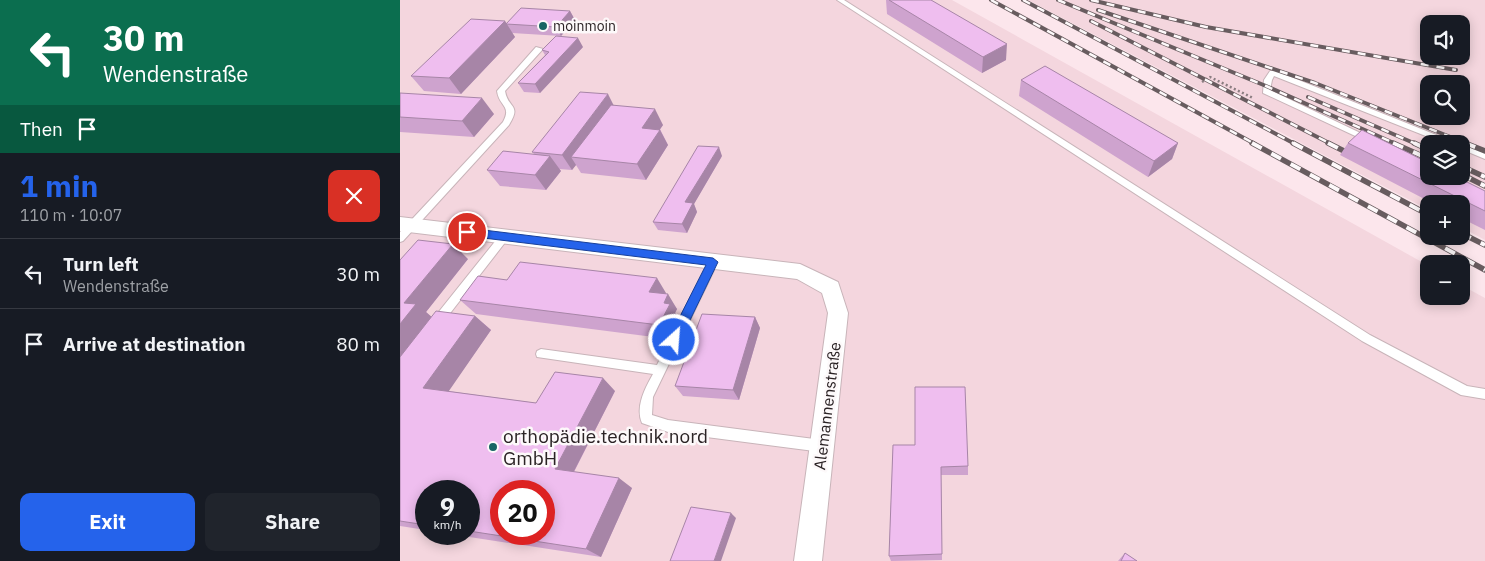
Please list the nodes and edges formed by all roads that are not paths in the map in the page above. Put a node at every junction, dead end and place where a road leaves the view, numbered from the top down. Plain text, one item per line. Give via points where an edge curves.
1 (840, 0) edge
2 (538, 49) dead end
3 (1433, 135) edge
4 (1374, 142) edge
5 (1470, 150) edge
6 (1485, 156) edge
7 (404, 229) edge
8 (504, 237) junction
9 (713, 262) junction
10 (431, 330) edge
11 (541, 354) dead end
12 (660, 370) junction
13 (1485, 394) edge
14 (822, 446) junction
15 (808, 561) edge

1 - 13 lane via 1366,338 1465,390
2 - 7 lane via 502,91 502,98 511,114 506,123
3 - 4 lane via 1273,73 1268,80 1266,91
5 - 6 lane
7 - 8 street
8 - 9 street
8 - 10 lane
9 - 12 lane
9 - 14 street, Alemannenstraße via 800,272 831,288 838,313
11 - 12 lane
12 - 14 lane via 647,397 646,419 668,426
14 - 15 street, Alemannenstraße

